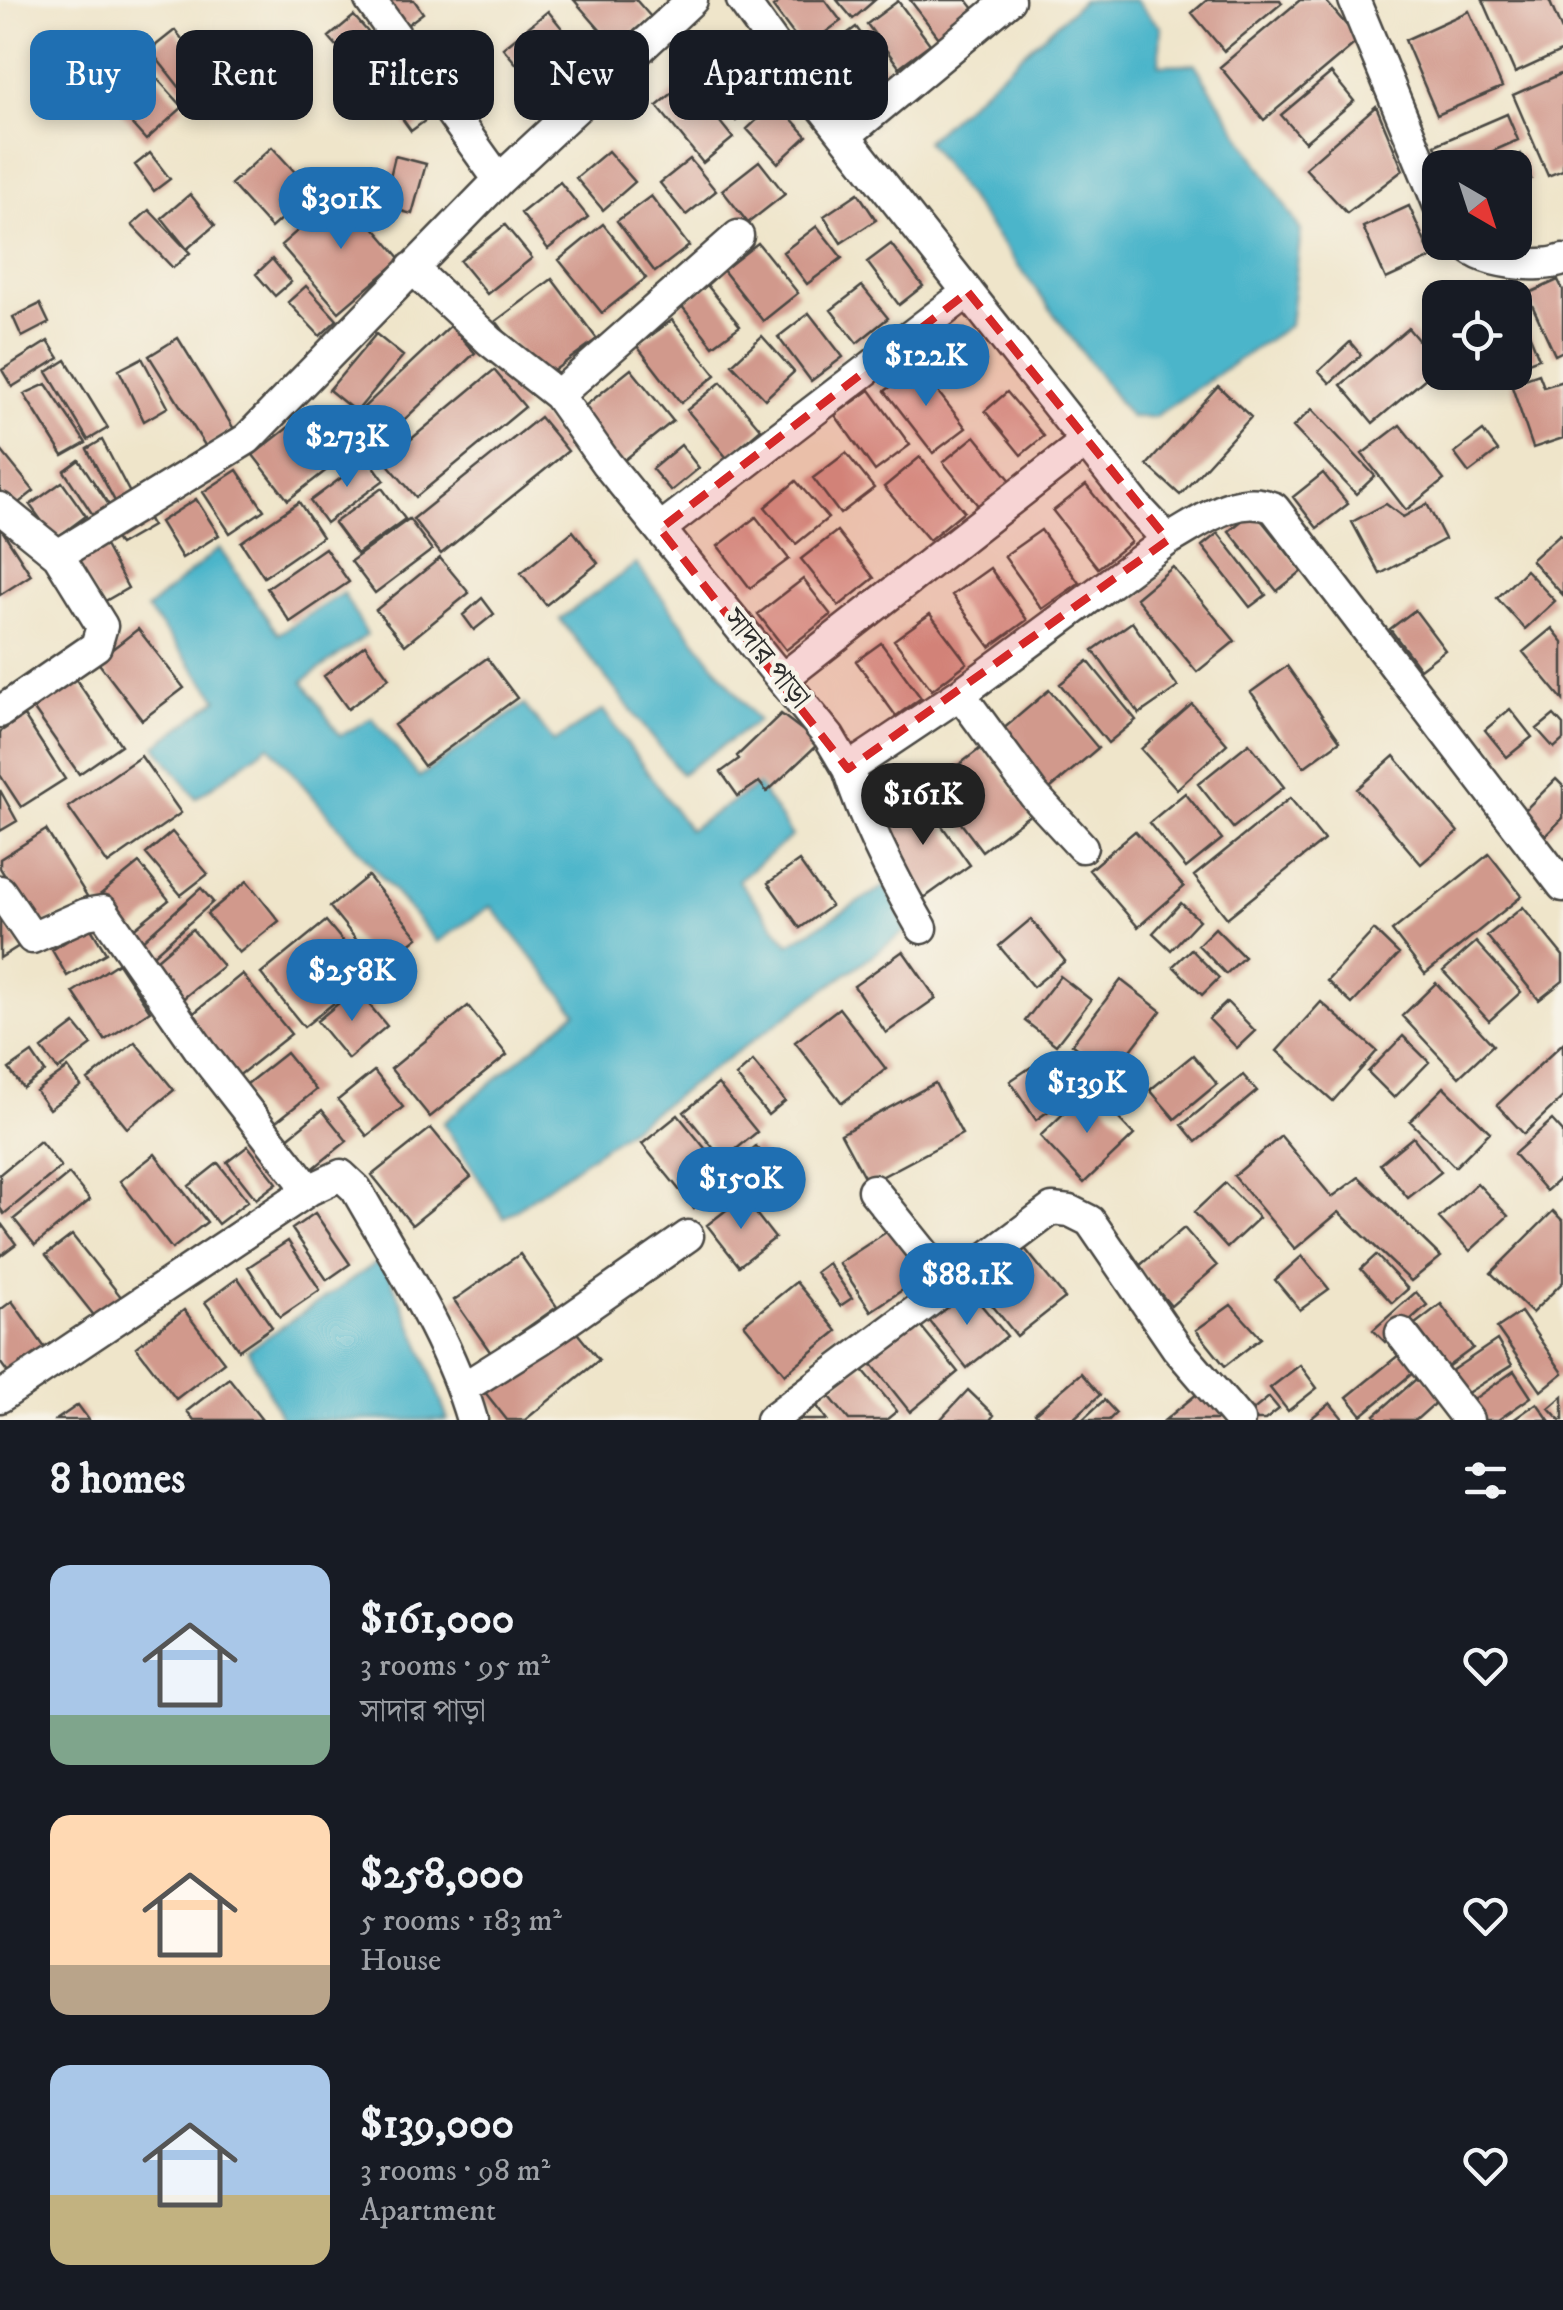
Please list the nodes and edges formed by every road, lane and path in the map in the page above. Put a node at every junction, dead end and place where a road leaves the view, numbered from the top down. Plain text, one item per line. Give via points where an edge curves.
1 (370, 0) edge
2 (692, 0) edge
3 (742, 0) edge
4 (1009, 0) edge
5 (1354, 0) edge
6 (845, 136) junction
7 (1422, 164) edge
8 (499, 180) junction
9 (738, 236) dead end
10 (1502, 260) edge
11 (1563, 260) edge
12 (412, 268) junction
13 (968, 292) junction
14 (558, 395) junction
15 (1085, 442) junction
16 (0, 508) edge
17 (660, 529) junction
18 (1168, 540) junction
19 (58, 555) junction
20 (782, 679) junction
21 (960, 694) junction
22 (0, 712) edge
23 (848, 768) junction
24 (1082, 847) dead end
25 (1563, 886) edge
26 (0, 891) edge
27 (922, 928) dead end
28 (309, 1190) junction
29 (872, 1190) dead end
30 (688, 1236) dead end
31 (950, 1286) junction
32 (1402, 1333) dead end
33 (463, 1388) junction
34 (0, 1399) edge
35 (10, 1420) edge
36 (472, 1420) edge
37 (770, 1420) edge
38 (1239, 1420) edge
39 (1468, 1420) edge

1 - 8 street
2 - 8 street
3 - 6 street
4 - 6 street
5 - 7 street
6 - 13 street
8 - 12 street
9 - 14 street
10 - 11 street
12 - 14 street, সাদার পাড়া
12 - 19 street via 246,439
13 - 15 street
13 - 17 street
14 - 17 street, সাদার পাড়া
15 - 18 street
15 - 20 street
16 - 19 street
17 - 20 street, সাদার পাড়া
18 - 21 street
18 - 25 street via 1237,503 1274,508
19 - 22 street via 102,635 96,646
20 - 23 street, সাদার পাড়া
21 - 23 street
21 - 24 street via 1034,795
23 - 27 street, সাদার পাড়া via 862,814
26 - 28 street via 32,938 103,912
28 - 33 street via 341,1175 356,1189
28 - 34 street
29 - 31 street
30 - 33 street
31 - 37 street
31 - 38 street via 1052,1209 1070,1211 1090,1221 1177,1348
32 - 39 street
33 - 36 street
34 - 35 street

